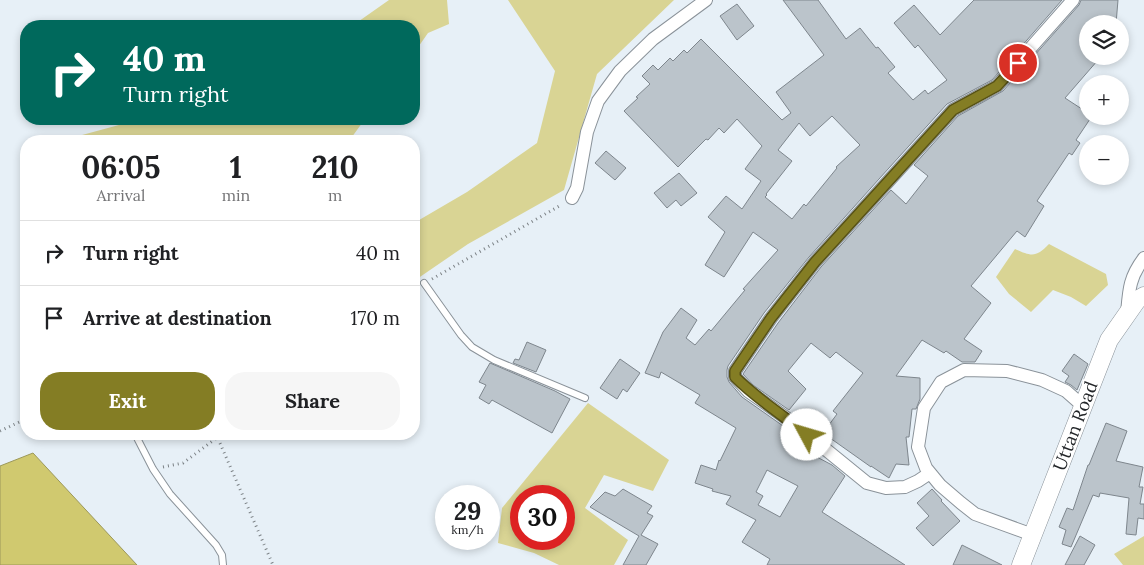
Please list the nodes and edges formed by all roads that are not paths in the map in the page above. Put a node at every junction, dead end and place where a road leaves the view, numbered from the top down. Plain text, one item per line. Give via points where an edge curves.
1 (706, 0) edge
2 (1074, 0) edge
3 (572, 198) road end
4 (1144, 258) edge
5 (424, 283) road end
6 (1144, 296) edge
7 (1126, 315) junction
8 (585, 398) dead end
9 (1083, 406) junction
10 (138, 440) edge
11 (930, 473) junction
12 (1033, 534) junction
13 (223, 565) edge
14 (1021, 565) edge

1 - 3 street via 653,39 620,71 598,102 586,132 577,188
2 - 11 street via 997,86 953,110 815,262 735,371 735,377 748,391 867,483 886,488 905,487
4 - 7 street via 1129,287
5 - 8 lane via 472,347 494,360
6 - 7 main road, Uttan Road
7 - 9 main road, Uttan Road via 1109,340
9 - 11 street via 1066,391 1042,380 1008,370 964,370 941,382 924,408 918,448
9 - 12 main road, Uttan Road
10 - 13 lane via 170,494 216,545
11 - 12 street via 975,514
12 - 14 main road, Uttan Road

